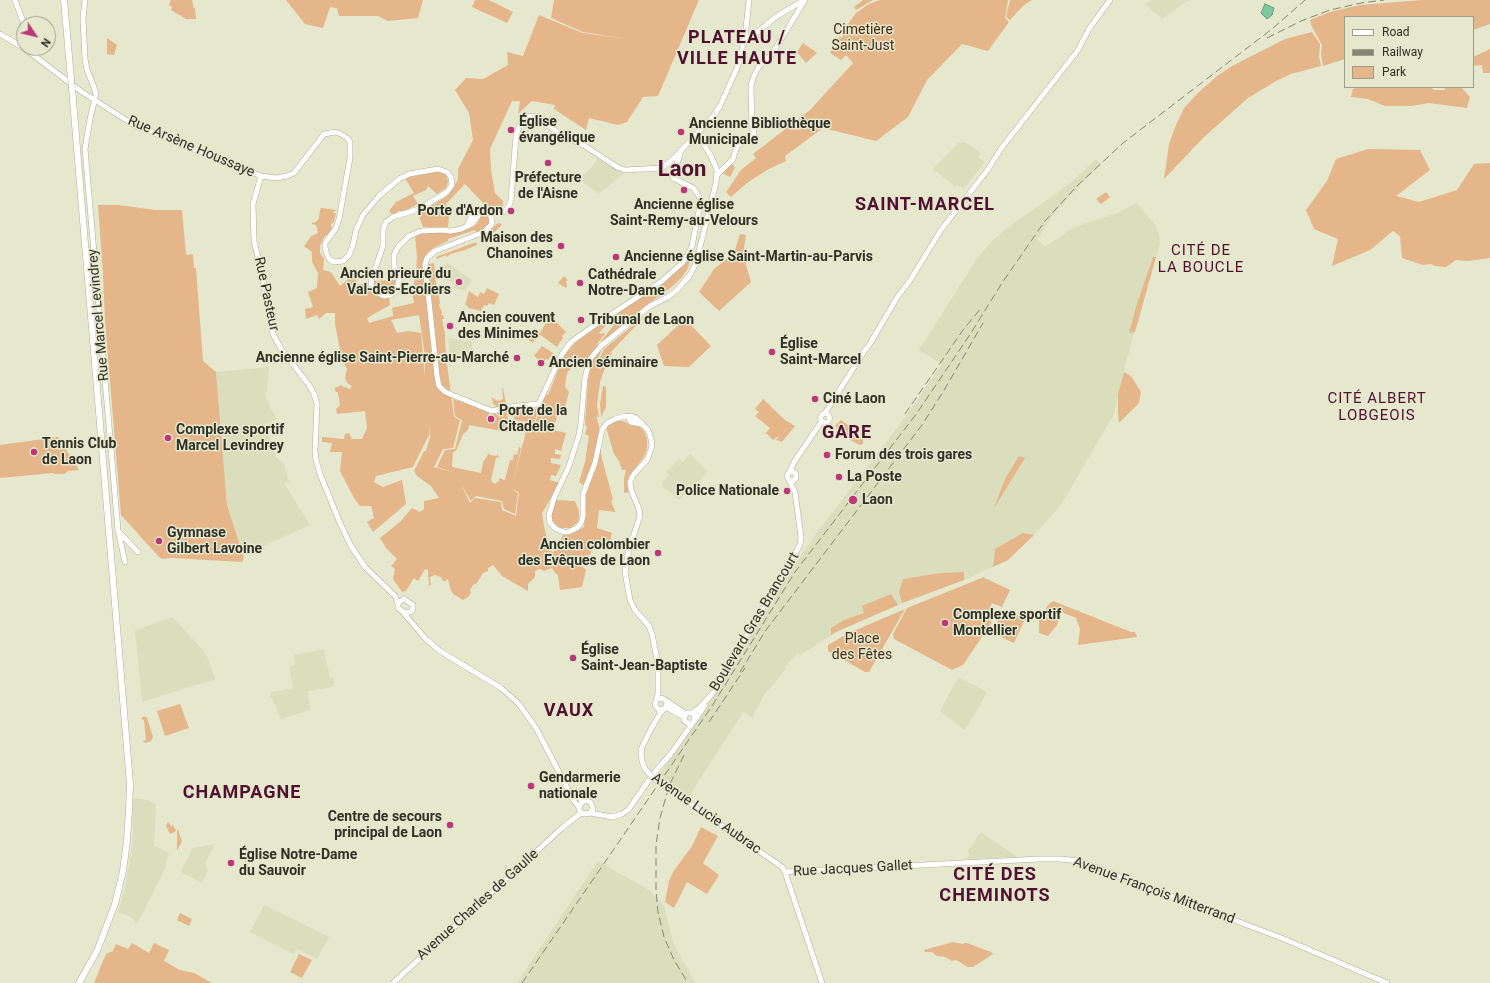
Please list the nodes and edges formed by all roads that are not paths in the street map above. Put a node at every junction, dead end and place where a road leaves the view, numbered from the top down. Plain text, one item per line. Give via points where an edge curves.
1 (15, 0) edge
2 (64, 0) edge
3 (85, 0) edge
4 (749, 0) edge
5 (805, 0) edge
6 (1115, 0) edge
7 (1109, 2) edge
8 (21, 16) edge
9 (0, 34) edge
10 (745, 38) junction
11 (16, 43) edge
12 (1078, 50) junction
13 (35, 56) edge
14 (95, 89) junction
15 (86, 95) junction
16 (94, 100) junction
17 (697, 134) junction
18 (681, 150) junction
19 (671, 160) junction
20 (676, 169) junction
21 (717, 175) junction
22 (260, 176) junction
23 (468, 224) junction
24 (868, 347) junction
25 (827, 414) junction
26 (792, 472) junction
27 (796, 478) junction
28 (790, 480) junction
29 (799, 522) junction
30 (118, 530) junction
31 (138, 552) dead end
32 (125, 562) dead end
33 (393, 594) junction
34 (404, 600) junction
35 (398, 602) junction
36 (412, 610) junction
37 (402, 611) junction
38 (414, 624) junction
39 (710, 697) junction
40 (660, 698) junction
41 (656, 708) junction
42 (665, 708) junction
43 (687, 714) junction
44 (691, 722) junction
45 (652, 727) junction
46 (652, 776) junction
47 (570, 794) junction
48 (585, 800) junction
49 (593, 807) junction
50 (580, 809) junction
51 (590, 813) junction
52 (605, 817) junction
53 (922, 865) joint
54 (785, 872) junction
55 (79, 983) edge
56 (393, 983) edge
57 (822, 983) edge
58 (1387, 983) edge

1 - 8 main road
2 - 55 main road, bridge via 130,790 126,846 115,904 100,945
3 - 14 main road via 85,59
4 - 10 main road
5 - 10 main road
5 - 21 main road via 772,54 757,68 750,87 753,136 737,146 733,159
6 - 12 main road
7 - 12 main road via 1089,28
9 - 11 main road, Rue Arsène Houssaye
10 - 17 main road via 737,68 720,106 712,119
12 - 24 main road via 941,230
13 - 15 main road, Rue Arsène Houssaye
14 - 15 main road
14 - 16 main road, Rue Marcel Levindrey
15 - 16 main road, Rue Arsène Houssaye
16 - 22 main road, Rue Arsène Houssaye via 134,124
16 - 30 main road, Rue Marcel Levindrey via 85,149
17 - 18 main road
17 - 21 main road via 716,165
18 - 19 main road
18 - 20 main road
19 - 20 main road
19 - 23 main road via 662,168 625,170 559,134 539,117 527,116 519,127 515,142 511,200 508,208 503,212 478,209
20 - 23 main road via 672,178 690,186 697,193 701,205 692,246 684,260 658,284 572,342 562,354 539,403 536,404 494,411 450,394 439,386 425,264 427,258 435,251 484,232 492,224 491,216 485,212 480,213 474,222
21 - 40 main road via 698,257 692,272 668,297 650,306 601,346 590,359 578,435 569,466 549,515 551,525 560,531 572,531 577,528 583,517 583,494 595,463 600,433 607,423 618,417 625,416 642,424 649,432 652,446 647,460 630,482 640,516 625,572 630,600 652,634 657,655 657,684
22 - 23 main road, Rue Arsène Houssaye via 277,178 294,173 324,134 335,132 347,138 350,142 350,158 339,218 336,228 325,243 325,252 329,259 339,262 346,259 351,251 356,230 366,211 399,179 408,174 438,169 447,172 452,184 447,192 419,209 393,217 386,222 383,246 371,281 374,291 384,296 391,295 398,287 399,279 394,260 401,243 421,232
22 - 33 main road, Rue Pasteur via 253,204 253,234 273,334 314,394 317,404 316,460 340,523 365,567
24 - 25 main road
24 - 25 main road via 868,351
25 - 26 main road via 821,416 823,422
26 - 27 main road
26 - 28 main road via 787,476
27 - 28 main road
27 - 29 main road, Boulevard Gras Brancourt
28 - 29 main road, Boulevard Gras Brancourt via 795,492
29 - 39 main road, Boulevard Gras Brancourt via 799,548
30 - 31 main road
30 - 32 main road, Rue Marcel Levindrey
33 - 34 main road, Rue Pasteur
33 - 35 main road, Rue Pasteur
34 - 35 main road
34 - 36 main road via 412,603
35 - 37 main road via 398,608
36 - 37 main road via 407,613
36 - 38 main road
37 - 38 main road
38 - 47 main road via 440,651 501,688 519,704 536,728
39 - 43 main road via 697,710
39 - 44 main road
40 - 41 main road via 655,705
40 - 42 main road via 667,703
40 - 43 main road
41 - 42 main road
41 - 45 main road, Avenue Lucie Aubrac
42 - 43 main road
42 - 45 main road, Avenue Lucie Aubrac
43 - 44 main road
43 - 44 main road via 695,716
44 - 46 main road via 670,756
45 - 46 main road, Avenue Lucie Aubrac, bridge via 641,753 645,769
46 - 52 main road via 628,810
46 - 54 main road, Avenue Lucie Aubrac, bridge via 758,850
47 - 48 main road
47 - 50 main road
48 - 49 main road
48 - 50 main road via 581,803
49 - 51 main road
49 - 52 main road
50 - 51 main road via 585,814
50 - 56 main road, Avenue Charles de Gaulle
51 - 52 main road
53 - 54 main road, Rue Jacques Gallet
53 - 58 main road, Avenue François Mitterrand via 1040,859 1079,861 1265,932
54 - 57 main road

